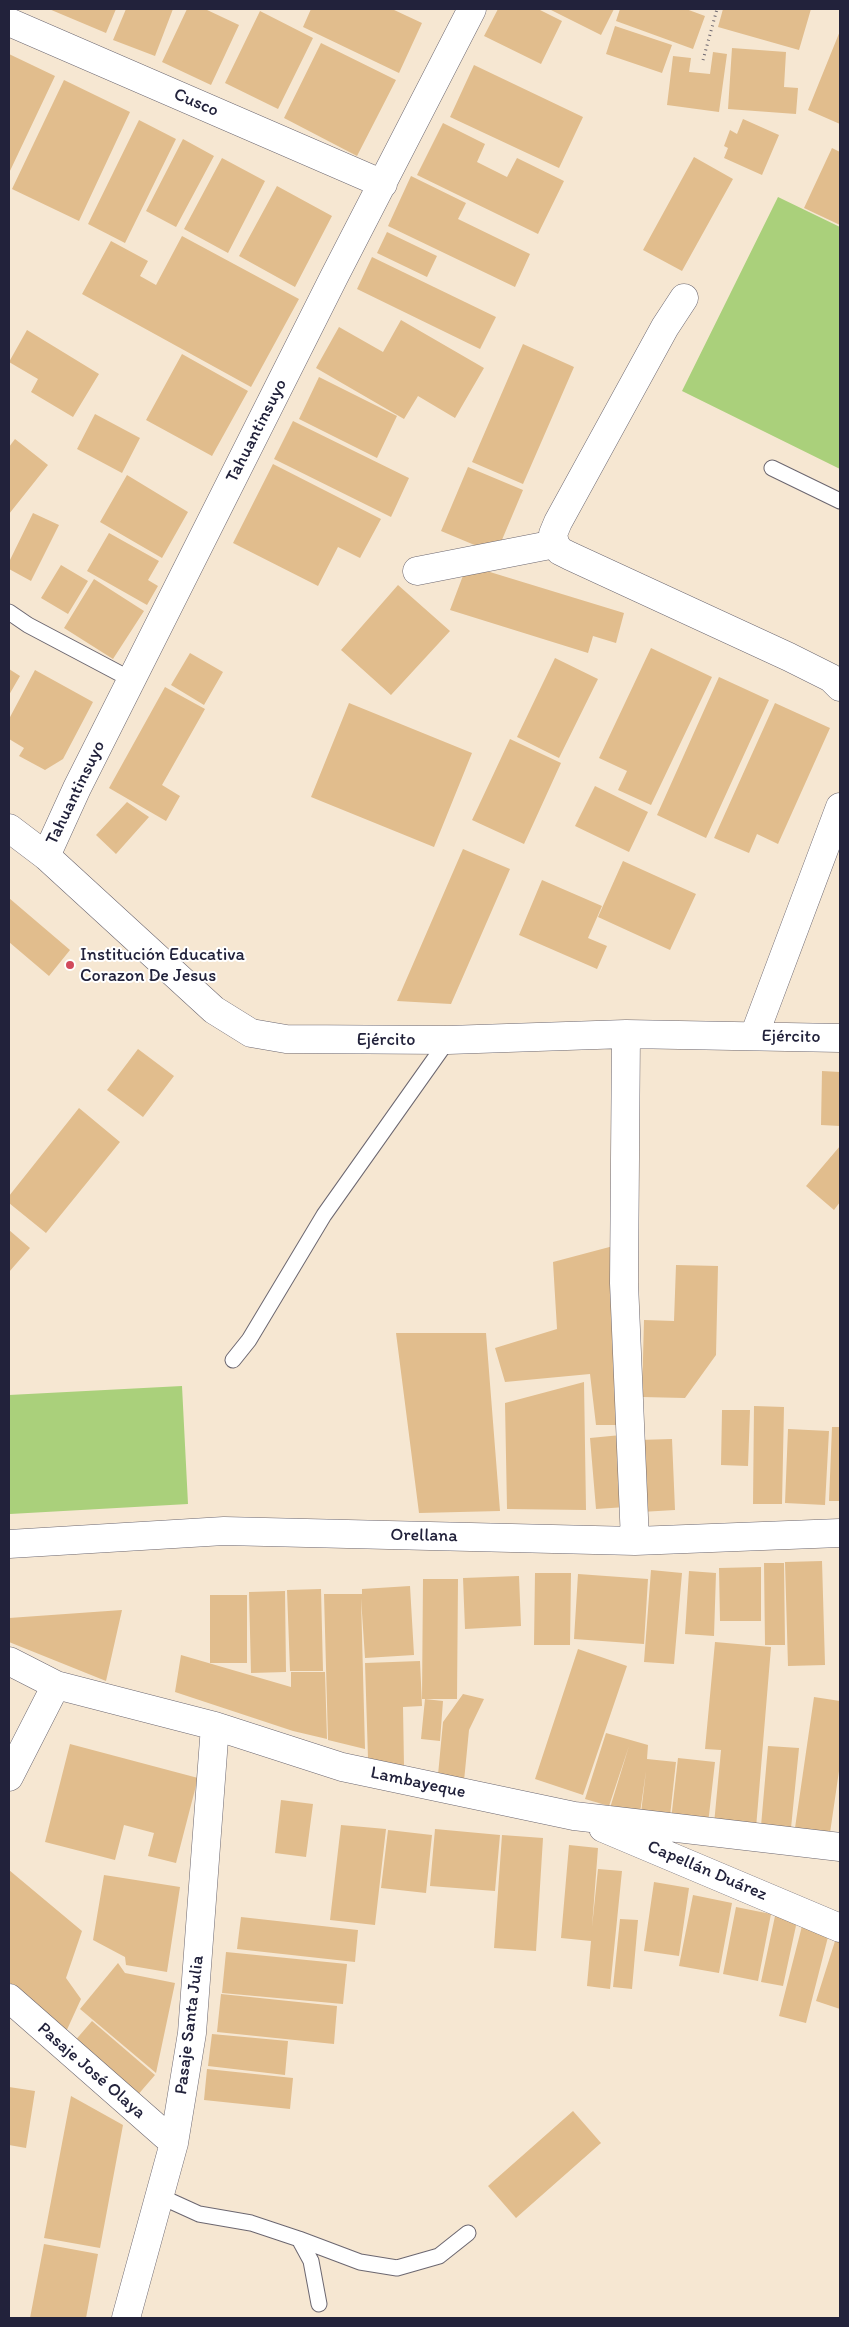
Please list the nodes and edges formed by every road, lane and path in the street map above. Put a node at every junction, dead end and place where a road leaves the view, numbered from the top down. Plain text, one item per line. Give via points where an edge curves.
1 (472, 9) edge
2 (717, 9) edge
3 (9, 22) edge
4 (703, 60) dead end
5 (383, 184) junction
6 (684, 298) dead end
7 (772, 468) dead end
8 (840, 501) edge
9 (555, 544) junction
10 (417, 571) dead end
11 (9, 612) edge
12 (132, 680) junction
13 (840, 687) edge
14 (840, 807) edge
15 (9, 828) edge
16 (46, 856) junction
17 (626, 1034) junction
18 (754, 1036) junction
19 (840, 1038) edge
20 (448, 1040) junction
21 (233, 1360) dead end
22 (840, 1533) edge
23 (635, 1541) junction
24 (9, 1544) edge
25 (9, 1661) edge
26 (56, 1685) junction
27 (215, 1726) junction
28 (9, 1777) edge
29 (574, 1816) junction
30 (840, 1847) edge
31 (840, 1928) edge
32 (9, 1998) edge
33 (174, 2143) junction
34 (162, 2192) junction
35 (468, 2233) dead end
36 (299, 2239) junction
37 (319, 2304) dead end
38 (126, 2318) edge

1 - 5 street, Tahuantinsuyo
2 - 4 path
3 - 5 street, Cusco
5 - 12 street, Tahuantinsuyo
6 - 9 street via 664,327 558,522 553,534
7 - 8 lane
9 - 10 street
9 - 13 street via 560,551 789,657 831,678
11 - 12 lane
12 - 16 street, Tahuantinsuyo
14 - 18 street
15 - 16 street, Ejército
16 - 20 street, Ejército via 214,1010 251,1033 286,1039
17 - 18 street, Ejército
17 - 20 street, Ejército
17 - 23 street via 624,1283
18 - 19 street, Ejército
20 - 21 lane via 324,1215
22 - 23 street, Orellana
23 - 24 street, Orellana via 224,1531
25 - 26 street, Lambayeque
26 - 27 street, Lambayeque
26 - 28 street
27 - 29 street, Lambayeque via 342,1767
27 - 33 street, Pasaje Santa Julia via 192,2033
29 - 30 street, Lambayeque
29 - 31 street, Capellán Duárez
32 - 33 street, Pasaje José Olaya
33 - 34 street, Pasaje Santa Julia
34 - 36 lane via 166,2199 199,2214 251,2223
34 - 38 street, Pasaje Santa Julia
35 - 36 lane via 438,2256 397,2268 360,2262
36 - 37 lane via 311,2261

